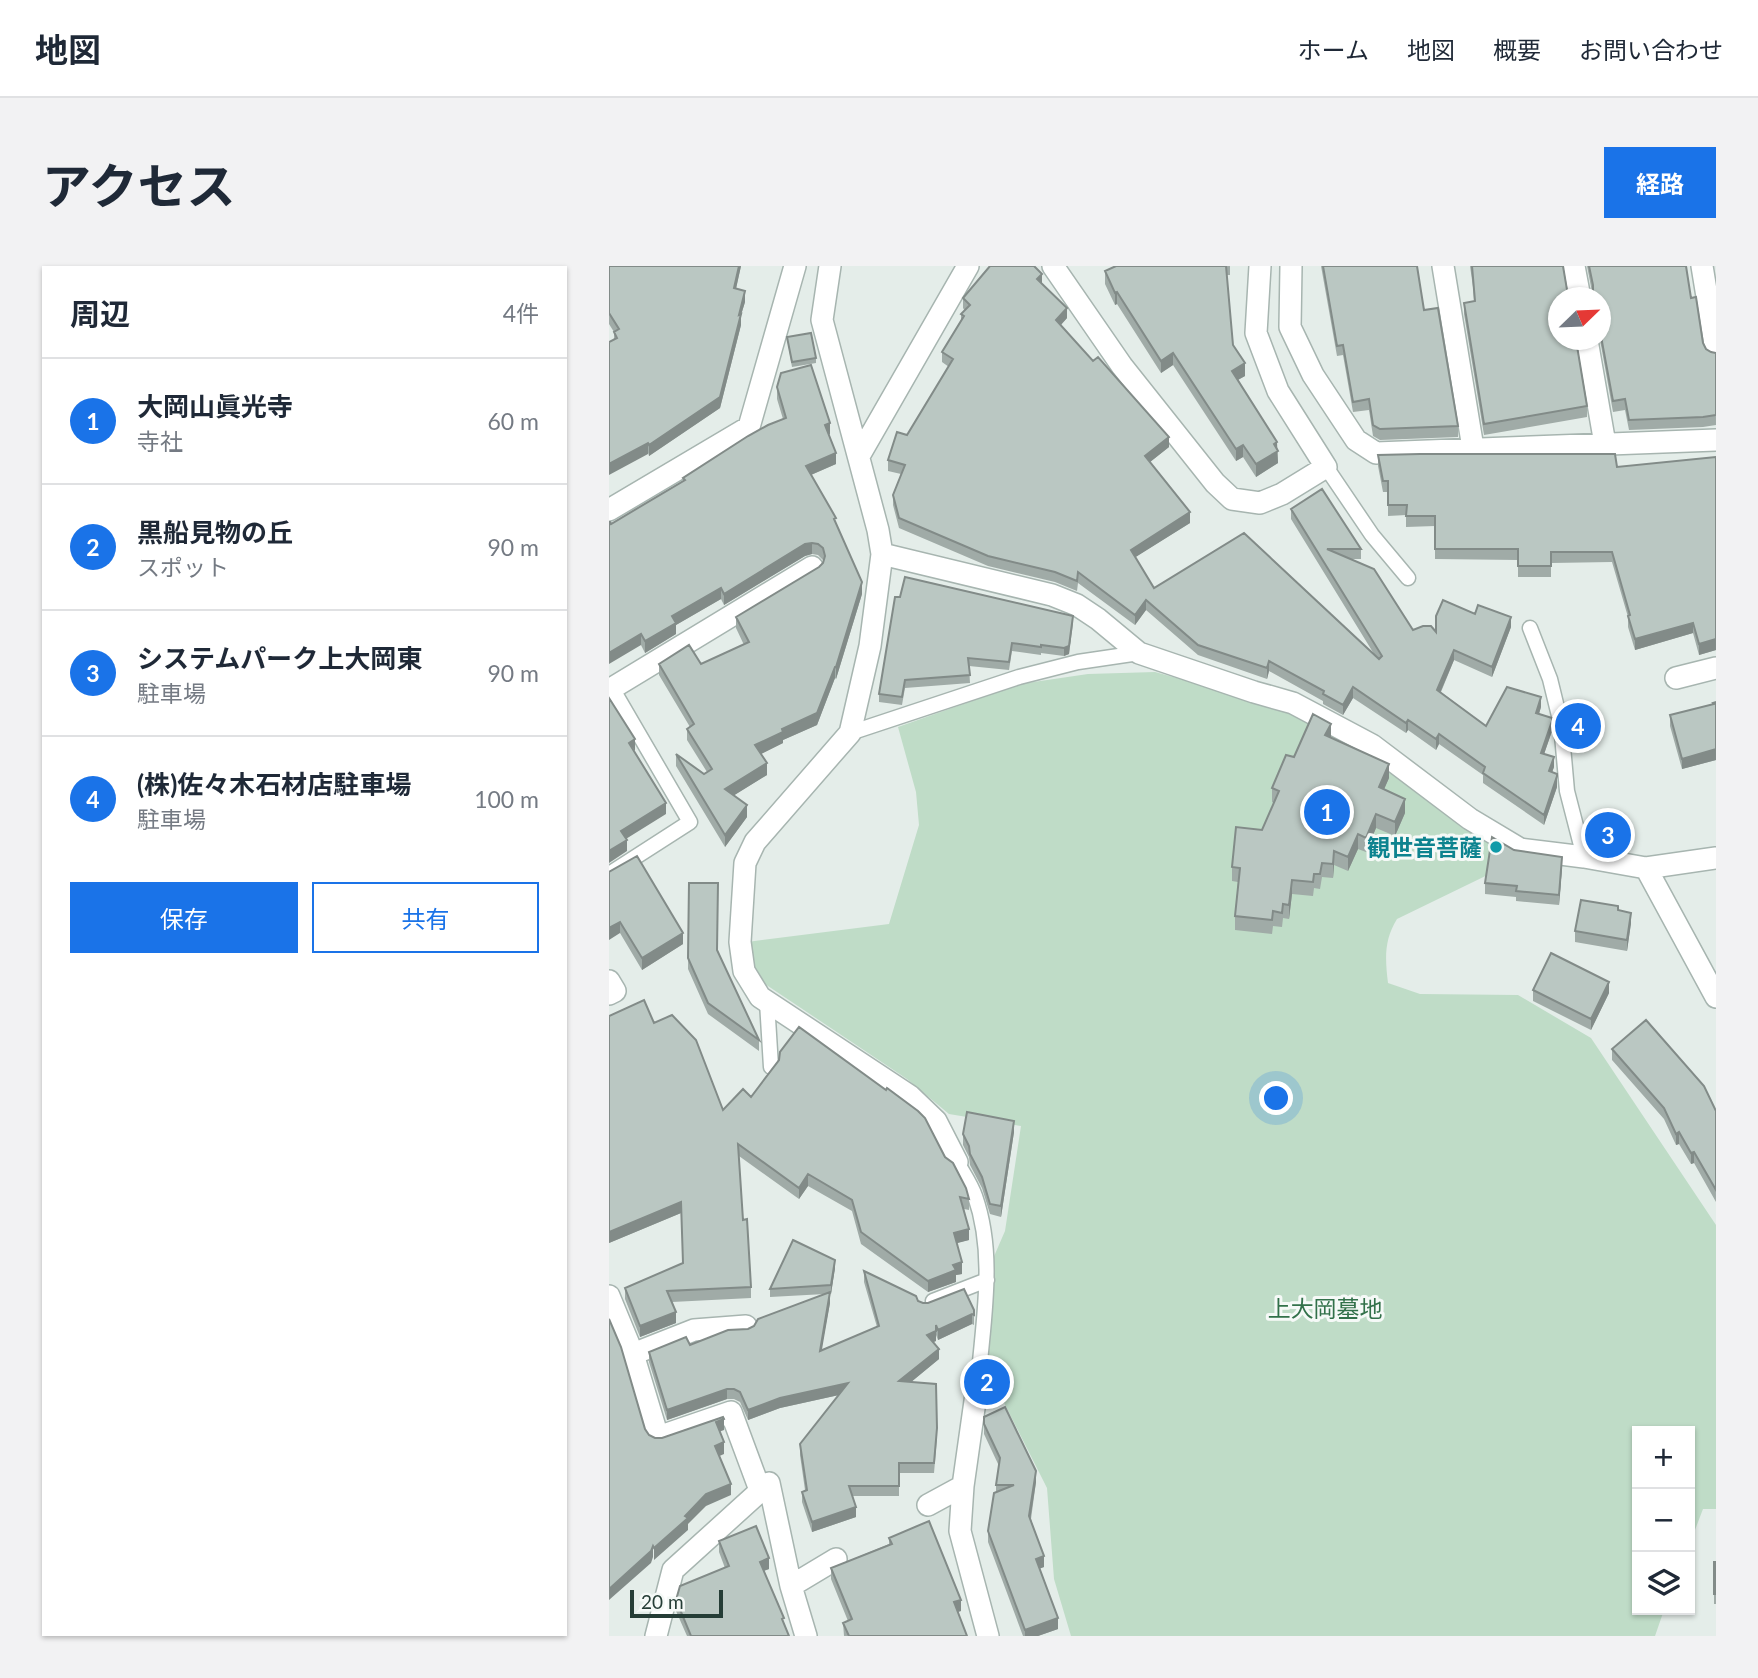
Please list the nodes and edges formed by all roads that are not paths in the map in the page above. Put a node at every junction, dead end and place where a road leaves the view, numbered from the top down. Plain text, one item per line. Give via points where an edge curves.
1 (795, 266) edge
2 (830, 266) edge
3 (968, 266) edge
4 (1053, 266) edge
5 (1260, 266) edge
6 (1291, 266) edge
7 (1443, 266) edge
8 (1574, 266) edge
9 (1702, 266) edge
10 (1578, 287) edge
11 (1589, 350) edge
12 (1716, 351) edge
13 (1716, 440) edge
14 (1605, 444) junction
15 (1473, 448) junction
16 (859, 456) junction
17 (1326, 467) junction
18 (609, 510) edge
19 (882, 554) junction
20 (812, 567) dead end
21 (1408, 578) dead end
22 (1530, 628) dead end
23 (1139, 653) junction
24 (1716, 668) edge
25 (1676, 678) dead end
26 (611, 689) edge
27 (850, 733) junction
28 (1584, 857) junction
29 (1716, 858) edge
30 (1646, 868) junction
31 (609, 874) edge
32 (609, 981) edge
33 (609, 994) edge
34 (1716, 997) edge
35 (767, 1002) junction
36 (771, 1067) edge
37 (957, 1162) joint
38 (987, 1280) junction
39 (609, 1296) edge
40 (925, 1304) edge
41 (746, 1326) edge
42 (633, 1354) junction
43 (979, 1373) joint
44 (963, 1486) junction
45 (760, 1490) junction
46 (928, 1505) dead end
47 (836, 1559) dead end
48 (791, 1586) junction
49 (656, 1636) edge
50 (807, 1636) edge
51 (988, 1636) edge

1 - 18 street via 749,427
2 - 16 street via 822,320
3 - 16 street
4 - 17 street via 1122,366 1232,499 1260,503
5 - 17 street via 1256,333 1278,390
6 - 15 street via 1290,327 1313,375 1356,440 1376,453
7 - 15 street
8 - 10 street
9 - 12 street
11 - 14 street
13 - 14 street
14 - 15 street
16 - 19 street via 871,534
17 - 21 lane
19 - 23 street via 1052,595 1077,605
19 - 27 street via 870,646
20 - 26 street
22 - 28 lane via 1561,724 1567,791
23 - 27 lane via 1019,677
23 - 28 street via 1293,703 1372,744 1470,819 1520,849
24 - 25 street
26 - 31 lane via 691,822
27 - 35 street via 755,842 745,863 740,942 744,971
28 - 30 street
29 - 30 street
30 - 34 street
32 - 33 street via 615,991
35 - 36 lane
35 - 37 street via 910,1096 936,1121
37 - 38 lane via 975,1195 986,1244
38 - 40 lane
38 - 43 lane
39 - 42 street
41 - 42 street via 694,1330
42 - 45 street via 658,1437 731,1412
43 - 44 street
44 - 46 street
44 - 51 street via 960,1531
45 - 48 street via 769,1483
45 - 49 street via 673,1570
47 - 48 street
48 - 50 street

